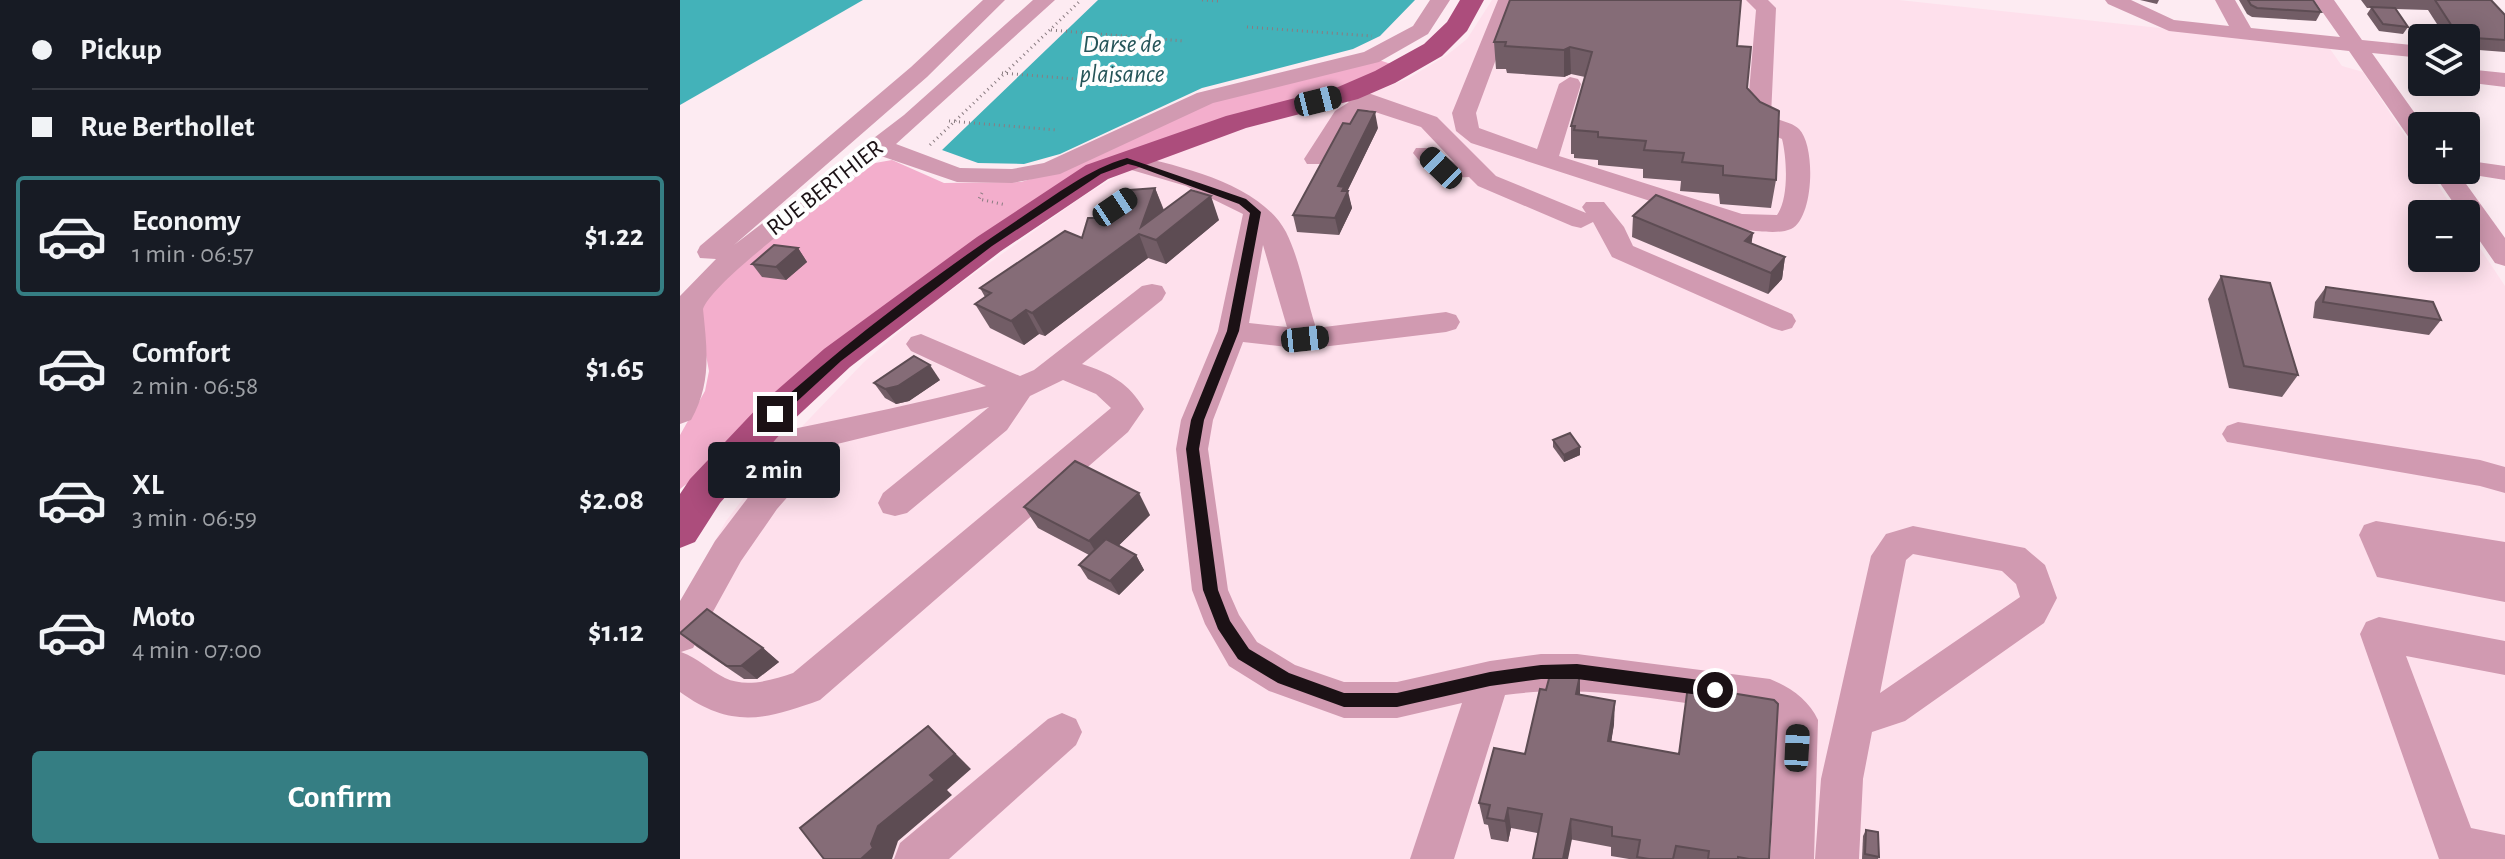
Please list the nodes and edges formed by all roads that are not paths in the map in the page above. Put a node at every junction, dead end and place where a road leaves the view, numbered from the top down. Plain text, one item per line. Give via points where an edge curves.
1 (995, 0) edge
2 (1045, 0) edge
3 (1440, 0) edge
4 (1472, 0) edge
5 (1508, 0) edge
6 (1756, 0) edge
7 (2115, 0) edge
8 (2225, 0) edge
9 (2324, 0) edge
10 (2244, 35) junction
11 (2355, 45) junction
12 (2480, 58) edge
13 (2408, 61) edge
14 (2505, 61) edge
15 (2480, 77) edge
16 (2505, 80) edge
17 (1570, 84) dead end
18 (1351, 105) junction
19 (2408, 120) edge
20 (880, 147) junction
21 (1425, 153) dead end
22 (1316, 159) dead end
23 (1546, 159) junction
24 (1475, 169) junction
25 (2480, 171) edge
26 (2505, 173) edge
27 (1145, 174) junction
28 (2464, 184) edge
29 (1256, 212) junction
30 (2504, 255) edge
31 (680, 284) edge
32 (1152, 293) dead end
33 (1782, 321) dead end
34 (1446, 322) dead end
35 (1233, 331) junction
36 (1305, 339) junction
37 (921, 344) dead end
38 (1058, 367) junction
39 (1019, 388) junction
40 (680, 412) edge
41 (2238, 434) dead end
42 (823, 435) junction
43 (749, 443) junction
44 (2505, 480) edge
45 (895, 503) dead end
46 (684, 514) edge
47 (2505, 557) edge
48 (2505, 587) edge
49 (680, 636) edge
50 (2505, 658) edge
51 (680, 669) edge
52 (1490, 679) junction
53 (1856, 718) junction
54 (1062, 732) dead end
55 (2505, 857) edge
56 (916, 859) edge
57 (1432, 859) edge
58 (1792, 859) edge
59 (1837, 859) edge

1 - 31 street
2 - 20 street, RUE BERTHIER
3 - 20 street via 1421,30 1371,57 1205,98 1051,169 991,177 957,175
4 - 18 main road via 1458,26 1433,50 1385,77
5 - 23 street via 1464,124 1479,138
6 - 23 street via 1766,8 1759,116 1789,133 1796,151 1795,207 1783,223 1740,222
7 - 10 street via 2169,25
8 - 10 street
9 - 11 street
10 - 11 street
11 - 13 street
11 - 19 street
12 - 14 street
15 - 16 street
17 - 23 street
18 - 22 street
18 - 24 street via 1429,122
18 - 27 main road via 1299,106 1236,122
20 - 40 street, RUE BERTHIER via 726,265 693,298 689,309 694,365
21 - 24 street via 1441,168
24 - 33 street via 1487,181 1588,213 1611,227 1622,251
25 - 26 street
27 - 29 street via 1242,202
27 - 43 main road via 1097,172 1038,212 848,349
28 - 30 street
29 - 35 street
29 - 36 street via 1273,233
32 - 38 street
34 - 36 street
35 - 36 street
35 - 52 street via 1197,420 1192,449 1210,590 1243,654 1283,678 1344,700 1397,700
37 - 39 street
38 - 39 street
38 - 51 street via 1104,384 1128,409 1117,424 806,687 772,699 740,702 707,691
39 - 42 street
39 - 45 street via 996,422
41 - 44 street
42 - 43 street
42 - 49 street via 728,551
43 - 46 main road
47 - 48 street via 2376,535 2390,566
50 - 55 street via 2379,634 2456,847
52 - 57 street
52 - 58 street via 1577,672 1770,697 1798,720
53 - 53 street via 1891,708 2031,612 2039,598 2032,576 2012,558 1913,540 1898,544 1889,556
53 - 59 street via 1842,779
54 - 56 street

